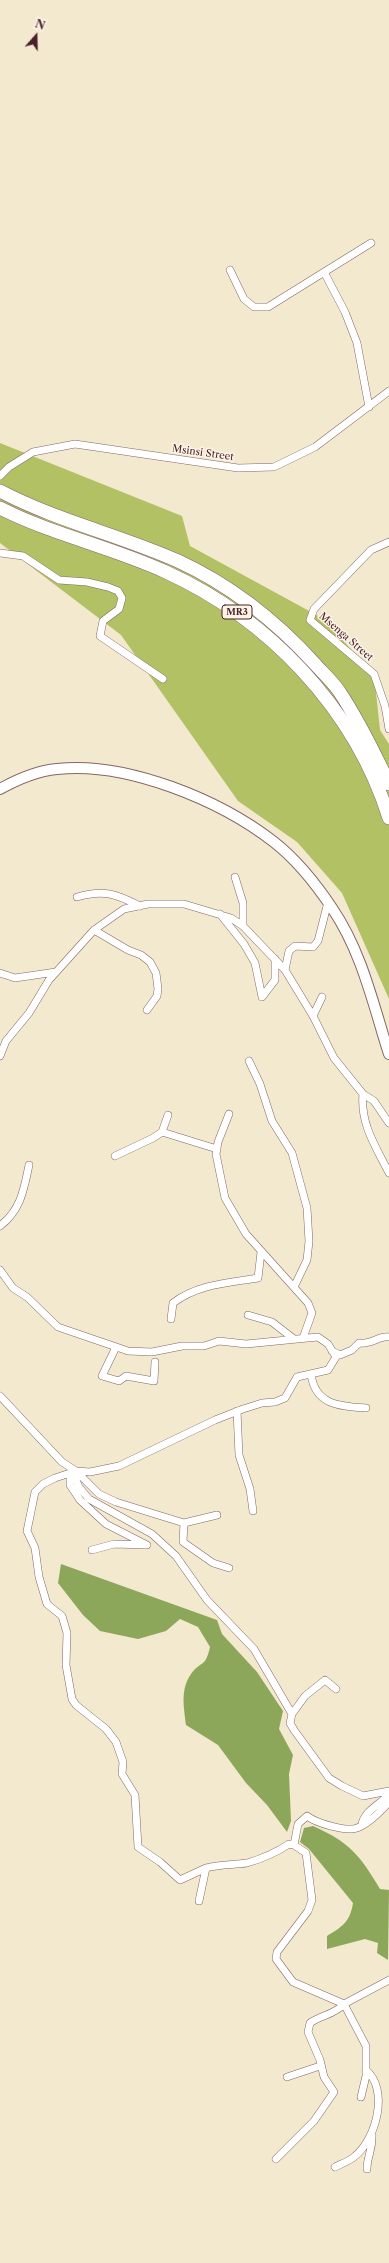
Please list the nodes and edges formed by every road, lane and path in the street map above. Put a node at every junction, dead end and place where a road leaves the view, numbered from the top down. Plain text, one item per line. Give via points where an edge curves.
1 (370, 243) dead end
2 (230, 270) dead end
3 (324, 272) junction
4 (389, 391) edge
5 (369, 407) junction
6 (0, 476) edge
7 (2, 492) edge
8 (0, 508) edge
9 (389, 542) edge
10 (0, 553) edge
11 (163, 679) dead end
12 (389, 729) edge
13 (389, 784) edge
14 (0, 789) edge
15 (389, 818) edge
16 (235, 877) dead end
17 (77, 897) dead end
18 (328, 902) junction
19 (140, 906) junction
20 (219, 913) junction
21 (243, 926) junction
22 (94, 930) junction
23 (275, 959) junction
24 (285, 970) junction
25 (56, 972) junction
26 (0, 973) edge
27 (322, 997) dead end
28 (147, 1010) dead end
29 (313, 1016) junction
30 (389, 1054) edge
31 (0, 1056) edge
32 (249, 1061) dead end
33 (363, 1094) junction
34 (229, 1114) dead end
35 (168, 1115) dead end
36 (389, 1123) edge
37 (162, 1132) junction
38 (217, 1149) junction
39 (115, 1156) dead end
40 (29, 1165) dead end
41 (389, 1173) edge
42 (0, 1226) edge
43 (261, 1252) junction
44 (0, 1270) edge
45 (294, 1287) junction
46 (248, 1315) dead end
47 (171, 1319) dead end
48 (389, 1337) edge
49 (303, 1338) junction
50 (294, 1339) junction
51 (116, 1347) junction
52 (332, 1351) junction
53 (155, 1362) dead end
54 (312, 1374) junction
55 (0, 1396) edge
56 (366, 1408) dead end
57 (237, 1411) junction
58 (76, 1471) junction
59 (254, 1511) dead end
60 (217, 1515) dead end
61 (184, 1523) junction
62 (92, 1550) dead end
63 (229, 1568) dead end
64 (336, 1689) dead end
65 (292, 1714) junction
66 (389, 1793) edge
67 (389, 1802) edge
68 (362, 1824) junction
69 (294, 1845) junction
70 (206, 1868) junction
71 (199, 1900) dead end
72 (389, 1980) edge
73 (344, 2004) junction
74 (320, 2066) junction
75 (366, 2070) junction
76 (287, 2077) dead end
77 (361, 2097) dead end
78 (372, 2132) junction
79 (276, 2159) dead end
80 (335, 2167) dead end
81 (367, 2168) dead end

1 - 3 street
2 - 3 street via 244,299 254,307 268,307
3 - 5 street via 345,312 356,343
4 - 5 street, Msinsi Street
5 - 6 street, Msinsi Street via 316,447 274,467 238,468 74,444 33,452
7 - 13 highway, MR3 via 46,513 178,561 225,586 263,614 302,650 338,689 360,725
8 - 15 highway, MR3 via 30,523 165,571 209,593 250,622 287,655 317,687 342,720 382,794
9 - 12 street, Msenga Street via 372,550 318,604 310,620 374,674 385,706
10 - 11 street via 23,556 59,580 87,582 118,592 122,598 119,609 103,621 100,636
14 - 18 main road via 22,777 58,769 93,769 158,783 223,809 262,833 299,865
16 - 21 street via 243,903
17 - 19 street via 93,892 116,894
18 - 24 street via 318,941 313,947 295,946 289,951
18 - 30 main road via 362,964
19 - 20 street via 184,904
19 - 22 street via 124,909
20 - 21 street
20 - 23 street via 244,944 255,963 262,997 275,980
21 - 23 street
22 - 25 street
22 - 28 street via 150,962 156,973 158,989 157,996
23 - 24 street
24 - 29 street
25 - 26 street via 15,978
25 - 31 street via 36,998 29,1013 6,1041
27 - 29 street
29 - 33 street via 334,1058
32 - 45 street via 260,1084 272,1121 292,1153 307,1208 307,1260
33 - 36 street via 374,1101
33 - 41 street via 362,1106 367,1130
34 - 38 street
35 - 37 street
37 - 38 street
37 - 39 street
38 - 43 street via 225,1198 246,1234
40 - 42 street via 17,1208
43 - 45 street
43 - 47 street via 258,1278 187,1293 173,1303
44 - 51 street via 13,1288 27,1297 58,1327
45 - 49 street via 308,1303 312,1313
46 - 50 street via 272,1322
48 - 52 street via 368,1344 359,1342 352,1350 340,1355
49 - 50 street
49 - 52 street via 318,1336
50 - 51 street via 246,1344 219,1342 152,1352 128,1351
51 - 53 street via 102,1376 119,1381 126,1376 154,1381
52 - 54 street via 336,1357 328,1370
54 - 56 street via 313,1387 330,1403
54 - 57 street via 297,1377 285,1398
55 - 58 street via 62,1462
57 - 58 street via 185,1433 119,1466 90,1472
57 - 59 street via 239,1455
58 - 61 street via 99,1494 116,1502
58 - 62 street via 70,1478 70,1485 80,1500 106,1524 147,1545 114,1544
58 - 65 street via 75,1478 79,1487 89,1499 152,1534 176,1556 207,1600 254,1649
58 - 70 street via 44,1484 35,1492 27,1531 36,1548 39,1577 47,1604 62,1616 67,1633 66,1665 72,1699 106,1729 116,1742 123,1762 122,1774 136,1795 138,1847 180,1880
60 - 61 street
61 - 63 street via 183,1542 213,1562
64 - 65 street via 325,1680 305,1696
65 - 66 street via 290,1722 294,1730 329,1778 363,1796
66 - 68 street via 382,1803 363,1818
67 - 68 street
68 - 69 street via 357,1828 345,1828 313,1822 306,1816 298,1824
69 - 70 street via 289,1844 268,1856 247,1862
69 - 73 street via 306,1853 312,1900 308,1911 277,1952 276,1959 293,1982
70 - 71 street
72 - 73 street
73 - 74 street via 336,2012 318,2017 310,2023 308,2032
73 - 75 street via 366,2046
74 - 76 street
74 - 79 street via 334,2092 314,2121
75 - 77 street
75 - 78 street via 374,2076 378,2095 376,2124
78 - 80 street via 368,2142 354,2157
78 - 81 street via 373,2147

